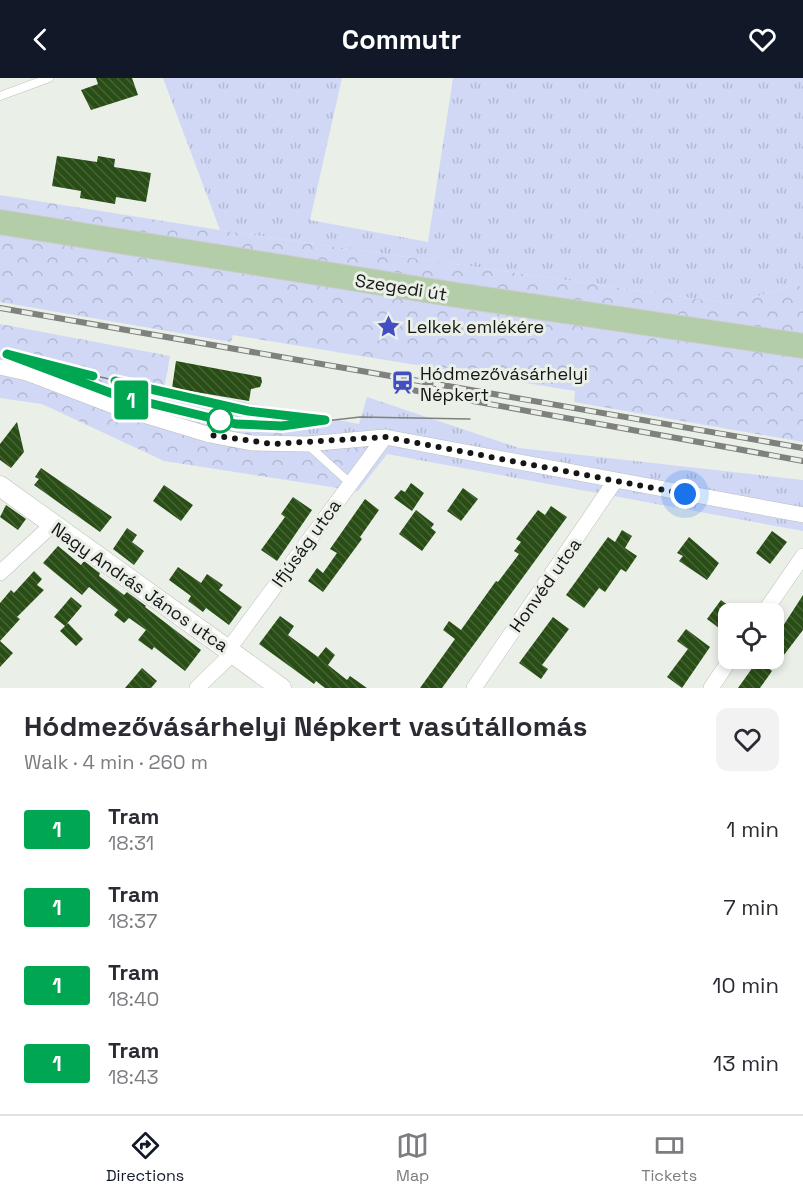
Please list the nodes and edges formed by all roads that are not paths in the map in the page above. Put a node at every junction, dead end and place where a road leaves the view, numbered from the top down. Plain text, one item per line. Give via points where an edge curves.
1 (49, 78) edge
2 (0, 96) edge
3 (0, 222) edge
4 (803, 346) edge
5 (0, 367) edge
6 (386, 437) junction
7 (307, 444) junction
8 (615, 481) junction
9 (350, 483) junction
10 (0, 486) edge
11 (803, 515) edge
12 (52, 525) junction
13 (803, 556) edge
14 (0, 573) edge
15 (771, 603) edge
16 (231, 651) junction
17 (724, 669) edge
18 (197, 688) edge
19 (281, 688) edge
20 (474, 688) edge
21 (711, 688) edge

1 - 2 lane
3 - 4 main road, Szegedi út via 452,295
5 - 7 street via 210,435 252,443
6 - 7 street
6 - 8 street
6 - 9 street, Ifjúság utca
7 - 9 lane
8 - 11 street
8 - 20 street, Honvéd utca
9 - 16 street, Ifjúság utca
10 - 12 street, Nagy András János utca
12 - 14 street
12 - 16 street, Nagy András János utca
13 - 15 street
16 - 18 street, Ifjúság utca
16 - 19 street, Nagy András János utca
17 - 21 street

